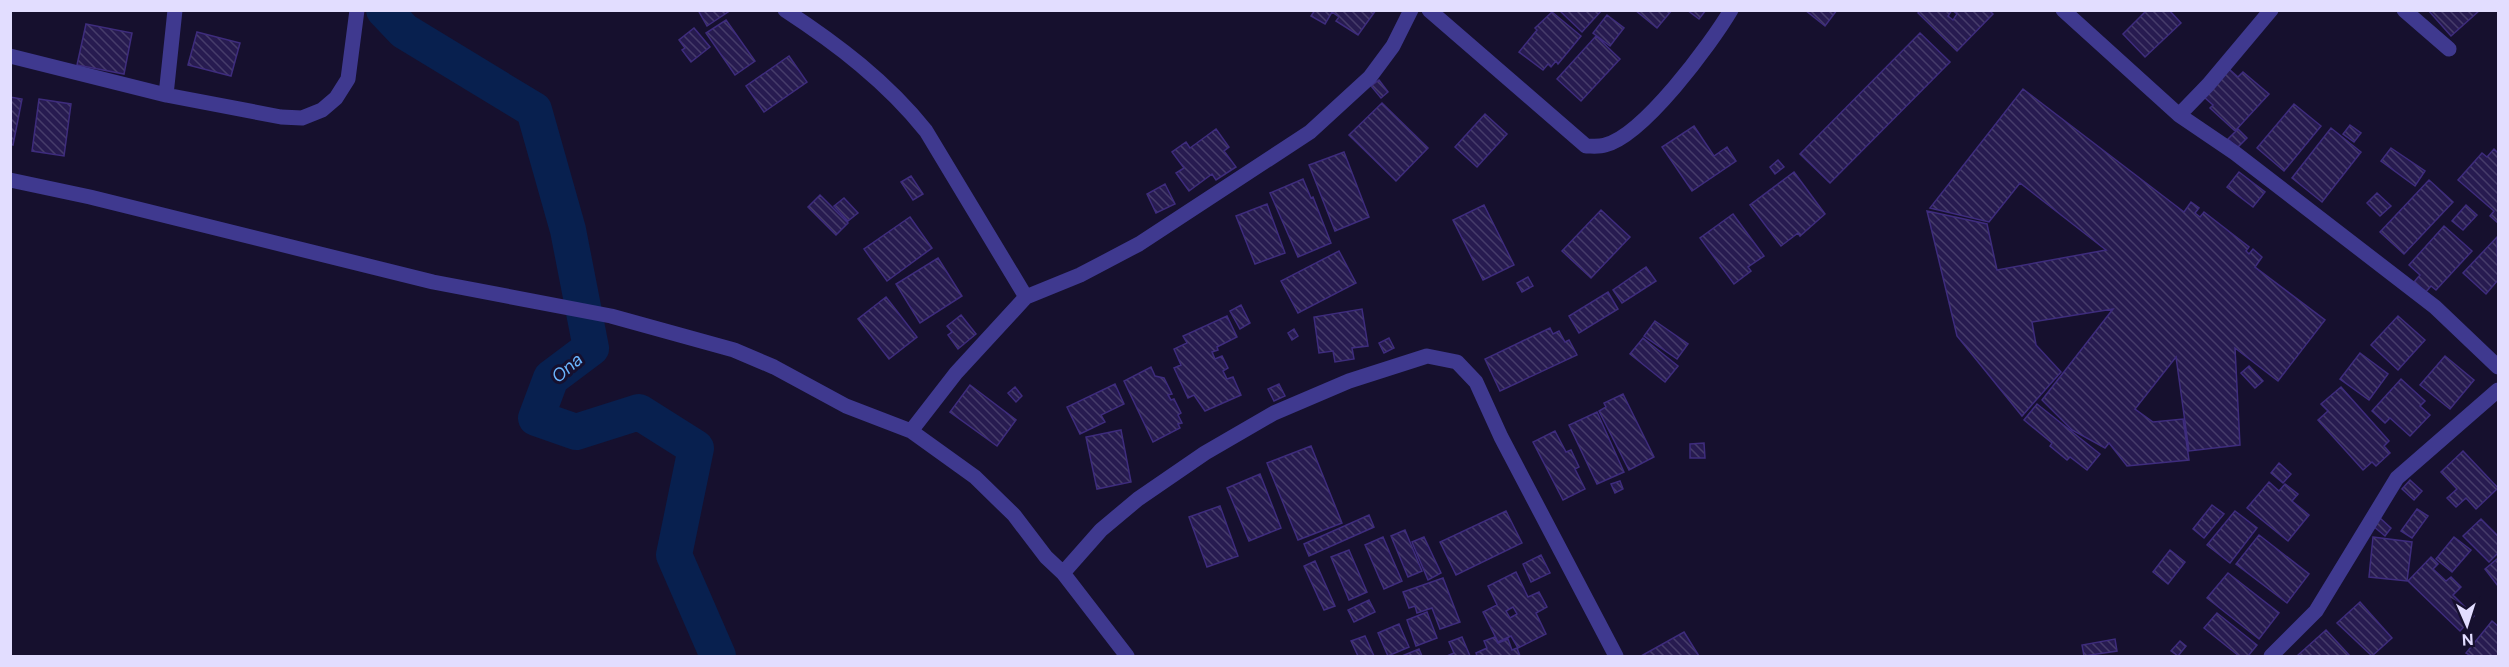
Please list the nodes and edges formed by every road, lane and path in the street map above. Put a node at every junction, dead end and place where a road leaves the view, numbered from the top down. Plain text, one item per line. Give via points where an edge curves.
1 (175, 10) edge
2 (357, 10) edge
3 (785, 10) edge
4 (1411, 10) edge
5 (1429, 10) edge
6 (1731, 10) edge
7 (2063, 10) edge
8 (2271, 10) edge
9 (2404, 10) edge
10 (2449, 49) dead end
11 (10, 56) edge
12 (166, 95) junction
13 (2179, 115) junction
14 (10, 180) edge
15 (1026, 297) junction
16 (2499, 367) edge
17 (2499, 390) edge
18 (911, 431) junction
19 (1063, 573) junction
20 (1128, 657) edge
21 (1616, 657) edge
22 (2271, 657) edge

1 - 12 street
2 - 12 street via 348,79 336,98 322,110 302,118 281,117
3 - 15 street via 848,55 906,106 926,130
4 - 15 street via 1393,46 1370,77 1310,132 1139,244
5 - 6 street via 1586,146 1606,145 1673,90 1713,40
7 - 13 street
8 - 13 street
9 - 10 street
11 - 12 street
13 - 16 street via 2235,153 2435,307
14 - 18 street via 433,282 611,316 734,350 846,406
15 - 18 street via 956,373
17 - 22 street via 2397,478 2316,611
18 - 19 street via 975,477 1014,515
19 - 20 street
19 - 21 street via 1123,511 1205,453 1274,413 1339,385 1427,356 1457,362 1476,382

